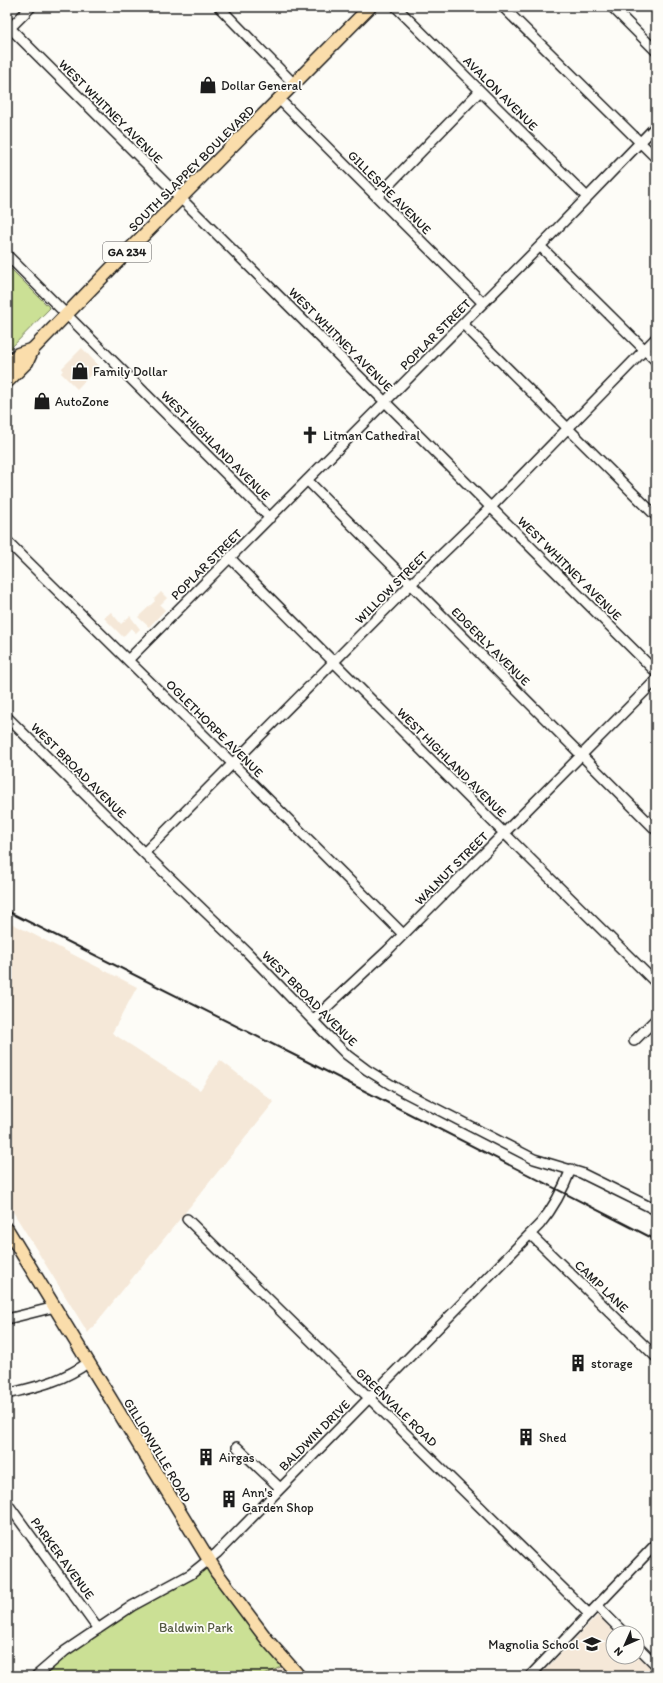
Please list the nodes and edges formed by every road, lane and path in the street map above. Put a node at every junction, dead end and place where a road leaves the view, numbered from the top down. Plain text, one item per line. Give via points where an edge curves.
1 (31, 7) edge
2 (219, 7) edge
3 (370, 7) edge
4 (396, 7) edge
5 (503, 7) edge
6 (612, 7) edge
7 (8, 28) edge
8 (656, 51) edge
9 (294, 84) junction
10 (480, 90) junction
11 (279, 99) junction
12 (656, 126) edge
13 (640, 143) junction
14 (656, 158) edge
15 (377, 197) junction
16 (587, 197) junction
17 (181, 198) junction
18 (540, 246) junction
19 (7, 255) edge
20 (483, 303) junction
21 (67, 314) junction
22 (463, 324) junction
23 (656, 338) edge
24 (33, 350) junction
25 (645, 350) junction
26 (656, 361) edge
27 (7, 366) edge
28 (7, 382) edge
29 (385, 402) junction
30 (567, 428) junction
31 (307, 480) junction
32 (491, 507) junction
33 (656, 516) edge
34 (270, 518) junction
35 (7, 541) edge
36 (230, 558) junction
37 (411, 584) junction
38 (128, 660) junction
39 (334, 662) junction
40 (656, 672) edge
41 (656, 680) edge
42 (7, 717) edge
43 (581, 755) junction
44 (233, 764) junction
45 (656, 830) edge
46 (504, 832) junction
47 (144, 853) junction
48 (403, 934) junction
49 (656, 983) edge
50 (656, 1019) edge
51 (313, 1020) junction
52 (634, 1041) dead end
53 (571, 1169) junction
54 (656, 1210) edge
55 (187, 1219) dead end
56 (7, 1229) edge
57 (530, 1234) junction
58 (55, 1307) junction
59 (7, 1319) edge
60 (656, 1357) edge
61 (89, 1362) junction
62 (7, 1394) edge
63 (369, 1398) junction
64 (237, 1447) dead end
65 (280, 1488) junction
66 (7, 1503) edge
67 (656, 1544) edge
68 (209, 1560) junction
69 (597, 1606) junction
70 (589, 1614) junction
71 (616, 1625) edge
72 (98, 1629) junction
73 (645, 1654) edge
74 (656, 1665) edge
75 (36, 1676) edge
76 (299, 1676) edge
77 (530, 1676) edge

1 - 7 street
2 - 9 street
3 - 9 main road, SOUTH SLAPPEY BOULEVARD / GA 234
4 - 10 street, AVALON AVENUE
5 - 13 street
6 - 8 street
7 - 17 street, WEST WHITNEY AVENUE
9 - 11 main road, SOUTH SLAPPEY BOULEVARD / GA 234
10 - 15 street
10 - 16 street, AVALON AVENUE
11 - 15 street, GILLESPIE AVENUE
11 - 17 main road, SOUTH SLAPPEY BOULEVARD / GA 234
12 - 13 street, POPLAR STREET
13 - 14 street
13 - 16 street, POPLAR STREET
15 - 20 street, GILLESPIE AVENUE
16 - 18 street, POPLAR STREET
17 - 21 main road, SOUTH SLAPPEY BOULEVARD / GA 234
17 - 29 street, WEST WHITNEY AVENUE
18 - 20 street, POPLAR STREET
18 - 25 street
19 - 21 street, WEST HIGHLAND AVENUE
20 - 22 street, POPLAR STREET
21 - 24 main road, SOUTH SLAPPEY BOULEVARD / GA 234
21 - 34 street, WEST HIGHLAND AVENUE
22 - 29 street, POPLAR STREET
22 - 30 street
23 - 25 street, WILLOW STREET
24 - 27 main road, SOUTH SLAPPEY BOULEVARD / GA 234 via 18,354
24 - 28 main road, SOUTH SLAPPEY BOULEVARD / GA 234 via 27,362
25 - 26 street
25 - 30 street, WILLOW STREET
29 - 31 street, POPLAR STREET
29 - 32 street, WEST WHITNEY AVENUE
30 - 32 street, WILLOW STREET
30 - 33 street
31 - 34 street, POPLAR STREET
31 - 37 street, EDGERLY AVENUE
32 - 37 street, WILLOW STREET
32 - 40 street, WEST WHITNEY AVENUE
34 - 36 street, POPLAR STREET
35 - 38 street, OGLETHORPE AVENUE
36 - 38 street, POPLAR STREET
36 - 39 street, WEST HIGHLAND AVENUE
37 - 39 street, WILLOW STREET
37 - 43 street, EDGERLY AVENUE
38 - 44 street, OGLETHORPE AVENUE
39 - 44 street, WILLOW STREET
39 - 46 street, WEST HIGHLAND AVENUE
41 - 43 street, WALNUT STREET
42 - 47 street, WEST BROAD AVENUE
43 - 45 street, EDGERLY AVENUE
43 - 46 street, WALNUT STREET
44 - 47 street, WILLOW STREET
44 - 48 street, OGLETHORPE AVENUE
46 - 48 street, WALNUT STREET
46 - 49 street, WEST HIGHLAND AVENUE
47 - 51 street, WEST BROAD AVENUE
48 - 51 street, WALNUT STREET
50 - 52 street
51 - 53 street, WEST BROAD AVENUE via 347,1055 398,1089 534,1158
53 - 54 street, WEST BROAD AVENUE
53 - 57 street, BALDWIN DRIVE via 555,1205
55 - 63 street, GREENVALE ROAD
56 - 58 main road, GILLIONVILLE ROAD
57 - 60 street, CAMP LANE
57 - 63 street, BALDWIN DRIVE
58 - 59 street
58 - 61 main road, GILLIONVILLE ROAD
61 - 62 street via 61,1379
61 - 68 main road, GILLIONVILLE ROAD
63 - 65 street, BALDWIN DRIVE
63 - 70 street, GREENVALE ROAD
64 - 65 street
65 - 68 street, BALDWIN DRIVE
66 - 72 street, PARKER AVENUE
67 - 69 street
68 - 72 street, BALDWIN DRIVE via 191,1574 132,1606
68 - 76 main road, GILLIONVILLE ROAD via 268,1641
69 - 70 street
69 - 71 street
70 - 77 street
72 - 75 street, BALDWIN DRIVE via 65,1651
73 - 74 street

